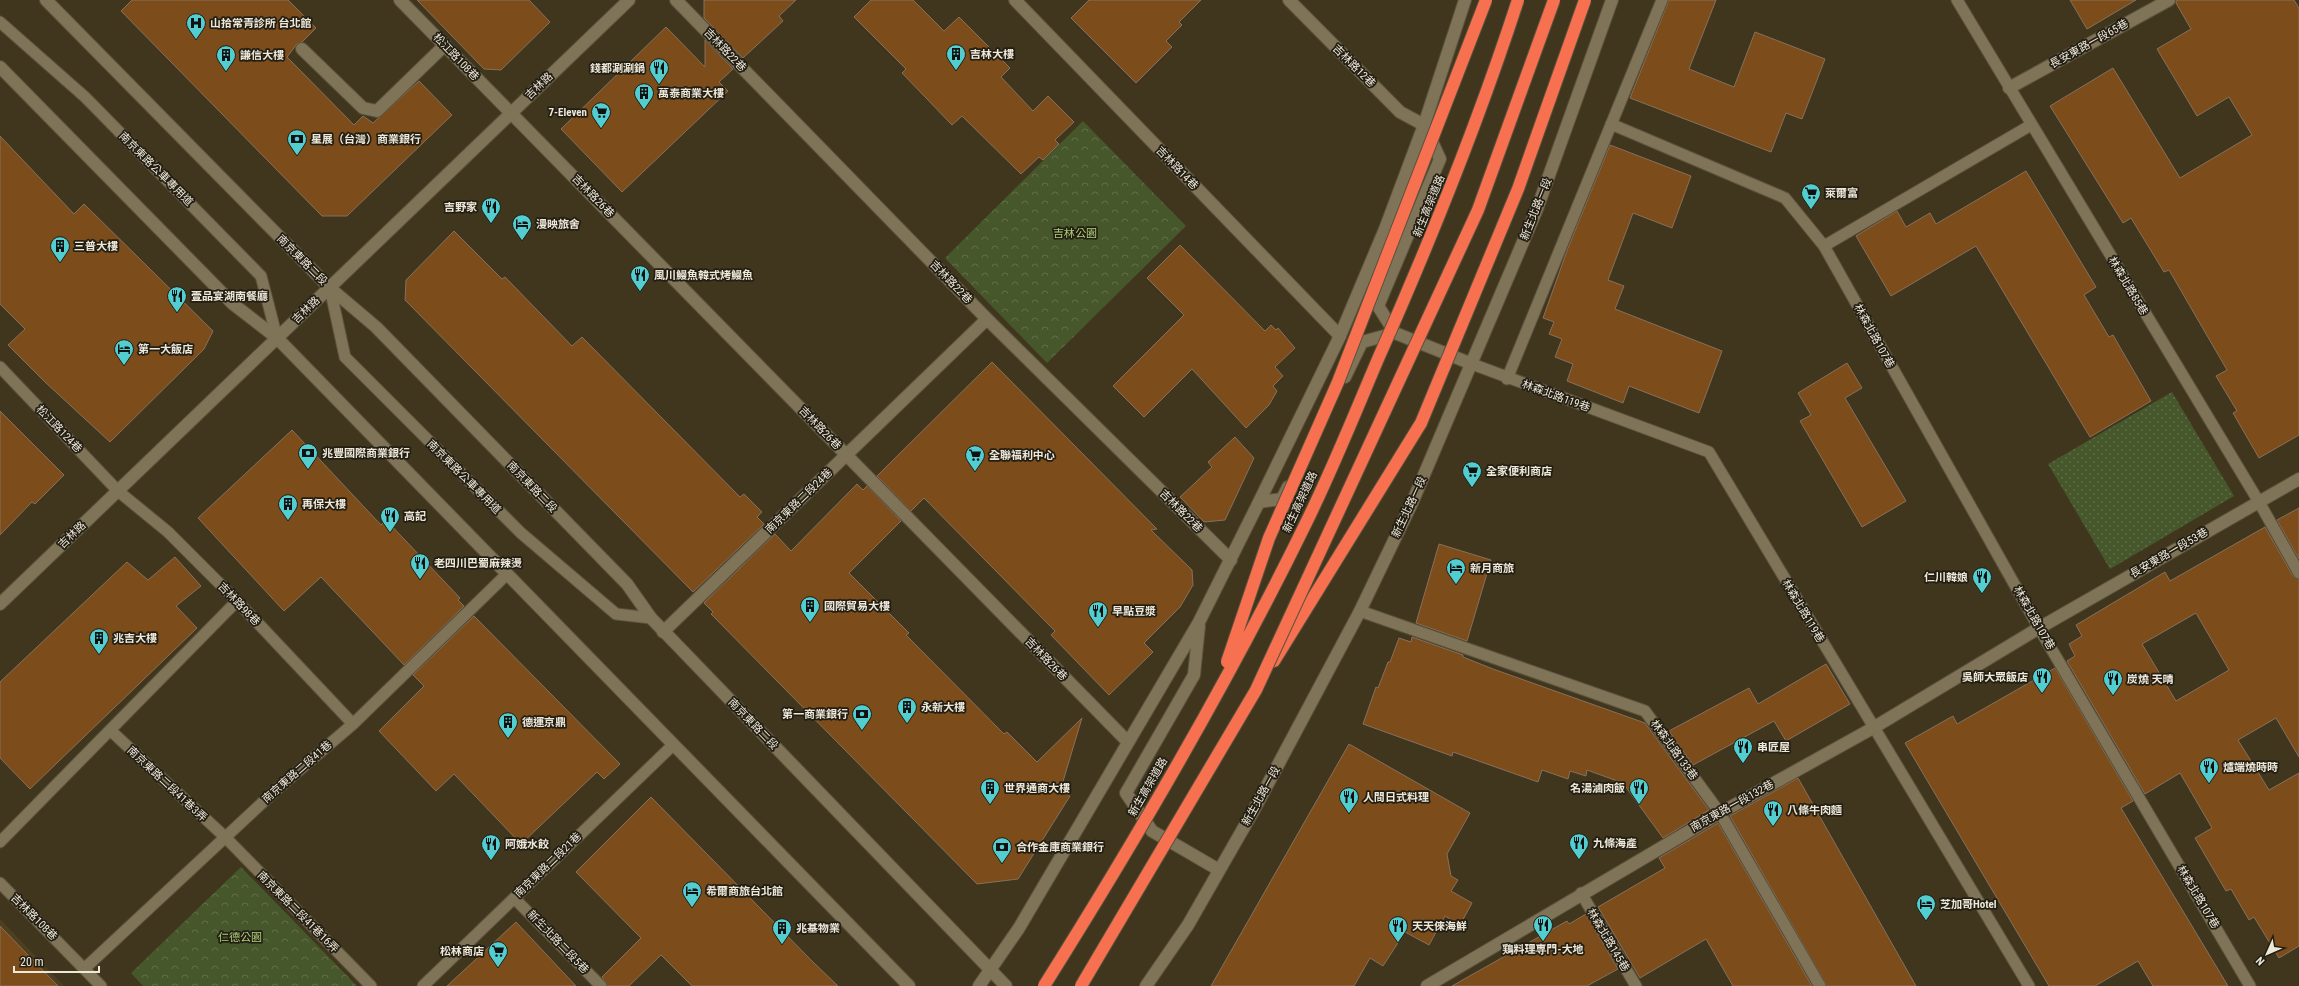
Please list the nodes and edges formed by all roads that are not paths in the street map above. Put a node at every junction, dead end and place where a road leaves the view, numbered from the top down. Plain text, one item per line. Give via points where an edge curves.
1 (46, 0) edge
2 (400, 0) edge
3 (629, 0) edge
4 (676, 0) edge
5 (1015, 0) edge
6 (1289, 0) edge
7 (1465, 0) edge
8 (1486, 0) edge
9 (1518, 0) edge
10 (1554, 0) edge
11 (1585, 0) edge
12 (1612, 0) edge
13 (1662, 0) edge
14 (1957, 0) edge
15 (2169, 0) edge
16 (0, 22) edge
17 (445, 45) junction
18 (302, 50) dead end
19 (0, 67) edge
20 (2009, 88) junction
21 (511, 113) junction
22 (1611, 124) junction
23 (1424, 125) junction
24 (2031, 125) junction
25 (1824, 246) junction
26 (330, 288) junction
27 (987, 319) junction
28 (1395, 333) junction
29 (1340, 336) junction
30 (276, 338) junction
31 (1472, 364) junction
32 (0, 367) edge
33 (1507, 379) junction
34 (846, 455) junction
35 (2299, 479) edge
36 (118, 491) junction
37 (1259, 502) junction
38 (2259, 502) junction
39 (1231, 560) junction
40 (2299, 573) edge
41 (506, 574) junction
42 (237, 601) junction
43 (0, 604) edge
44 (1360, 611) junction
45 (651, 618) junction
46 (1199, 622) junction
47 (2039, 628) junction
48 (664, 632) junction
49 (1256, 690) junction
50 (1217, 692) junction
51 (353, 724) junction
52 (1873, 728) junction
53 (110, 730) junction
54 (1128, 742) junction
55 (673, 744) junction
56 (1720, 813) junction
57 (225, 838) junction
58 (0, 842) edge
59 (1219, 870) junction
60 (0, 883) edge
61 (1581, 894) junction
62 (514, 898) junction
63 (85, 968) junction
64 (991, 970) junction
65 (1431, 985) edge
66 (102, 986) edge
67 (371, 986) edge
68 (423, 986) edge
69 (601, 986) edge
70 (909, 986) edge
71 (979, 986) edge
72 (1006, 986) edge
73 (1044, 986) edge
74 (1081, 986) edge
75 (1146, 986) edge
76 (1636, 986) edge
77 (1820, 986) edge
78 (2029, 986) edge
79 (2250, 986) edge

1 - 26 street, 南京東路二段
2 - 17 street, 松江路108巷
3 - 21 street, 吉林路
4 - 27 street, 吉林路22巷
5 - 29 street, 吉林路14巷
6 - 23 street, 吉林路12巷 via 1400,112
7 - 23 street
8 - 50 highway, bridge via 1338,382 1269,538
9 - 50 highway, 新生高架道路, bridge via 1464,154 1415,276 1308,517 1270,595
10 - 49 highway, bridge via 1478,210
11 - 49 highway, bridge via 1518,189 1421,423
12 - 31 street, 新生北路一段 via 1537,209
13 - 22 lane
14 - 20 lane, 林森北路85巷
15 - 20 street, 長安東路一段65巷
16 - 30 lane, 南京東路公車專用道 via 85,97 261,276
17 - 18 street via 377,111 363,108
17 - 21 street, 松江路108巷
19 - 30 street via 233,304
20 - 24 lane, 林森北路85巷
21 - 26 street, 吉林路
21 - 34 street, 吉林路26巷
22 - 25 lane, 林森北路107巷 via 1785,198
22 - 33 lane
23 - 28 street via 1440,159 1378,306
23 - 29 street via 1385,229
24 - 25 lane
24 - 38 lane, 林森北路85巷
25 - 47 lane, 林森北路107巷
26 - 30 street, 吉林路
26 - 45 street, 南京東路二段 via 376,327 628,584
26 - 45 lane, 南京東路公車專用道 via 345,357 520,533 616,614
27 - 34 street, 南京東路二段24巷
27 - 39 street, 吉林路22巷
28 - 31 street
28 - 37 street via 1362,342 1282,499
29 - 37 street
30 - 36 street, 吉林路
30 - 41 street
31 - 33 lane, 林森北路119巷
31 - 44 street, 新生北路一段 via 1412,503
32 - 36 lane, 松江路124巷
33 - 52 lane, 林森北路119巷 via 1709,452
34 - 48 street, 南京東路二段24巷
34 - 54 street, 吉林路26巷
35 - 38 street, 長安東路一段53巷
36 - 42 lane, 吉林路98巷 via 168,532
36 - 43 street, 吉林路
37 - 39 street
38 - 40 lane, 林森北路85巷
38 - 47 street, 長安東路一段53巷
39 - 46 street
41 - 51 lane, 南京東路二段41巷
41 - 55 street
42 - 51 lane, 吉林路98巷
42 - 53 lane
44 - 56 lane, 林森北路133巷 via 1645,711
44 - 59 street, 新生北路一段
45 - 48 street, 南京東路二段
46 - 54 street
46 - 59 street via 1194,675 1126,793 1152,831
47 - 52 street, 南京東路一段132巷
47 - 79 lane, 林森北路107巷
48 - 64 street, 南京東路二段
49 - 74 highway, bridge
50 - 73 highway, 新生高架道路, bridge via 1110,881
51 - 57 lane, 南京東路二段41巷
52 - 56 street, 南京東路一段132巷
52 - 78 lane, 林森北路119巷
53 - 57 lane, 南京東路二段41巷3弄
53 - 58 lane
54 - 64 street via 1019,928
55 - 62 lane, 南京東路二段21巷
55 - 70 street
56 - 61 street, 南京東路一段132巷
56 - 77 lane, 林森北路133巷
57 - 63 lane, 南京東路二段41巷
57 - 67 lane, 南京東路二段41巷16弄
59 - 75 street, 新生北路一段 via 1188,926
60 - 63 lane, 吉林路108巷
61 - 65 street, 南京東路一段132巷
61 - 76 lane, 林森北路145巷
62 - 68 lane, 南京東路二段21巷
62 - 69 lane, 新生北路二段5巷
63 - 66 lane, 吉林路108巷
64 - 71 street
64 - 72 street, 南京東路二段

